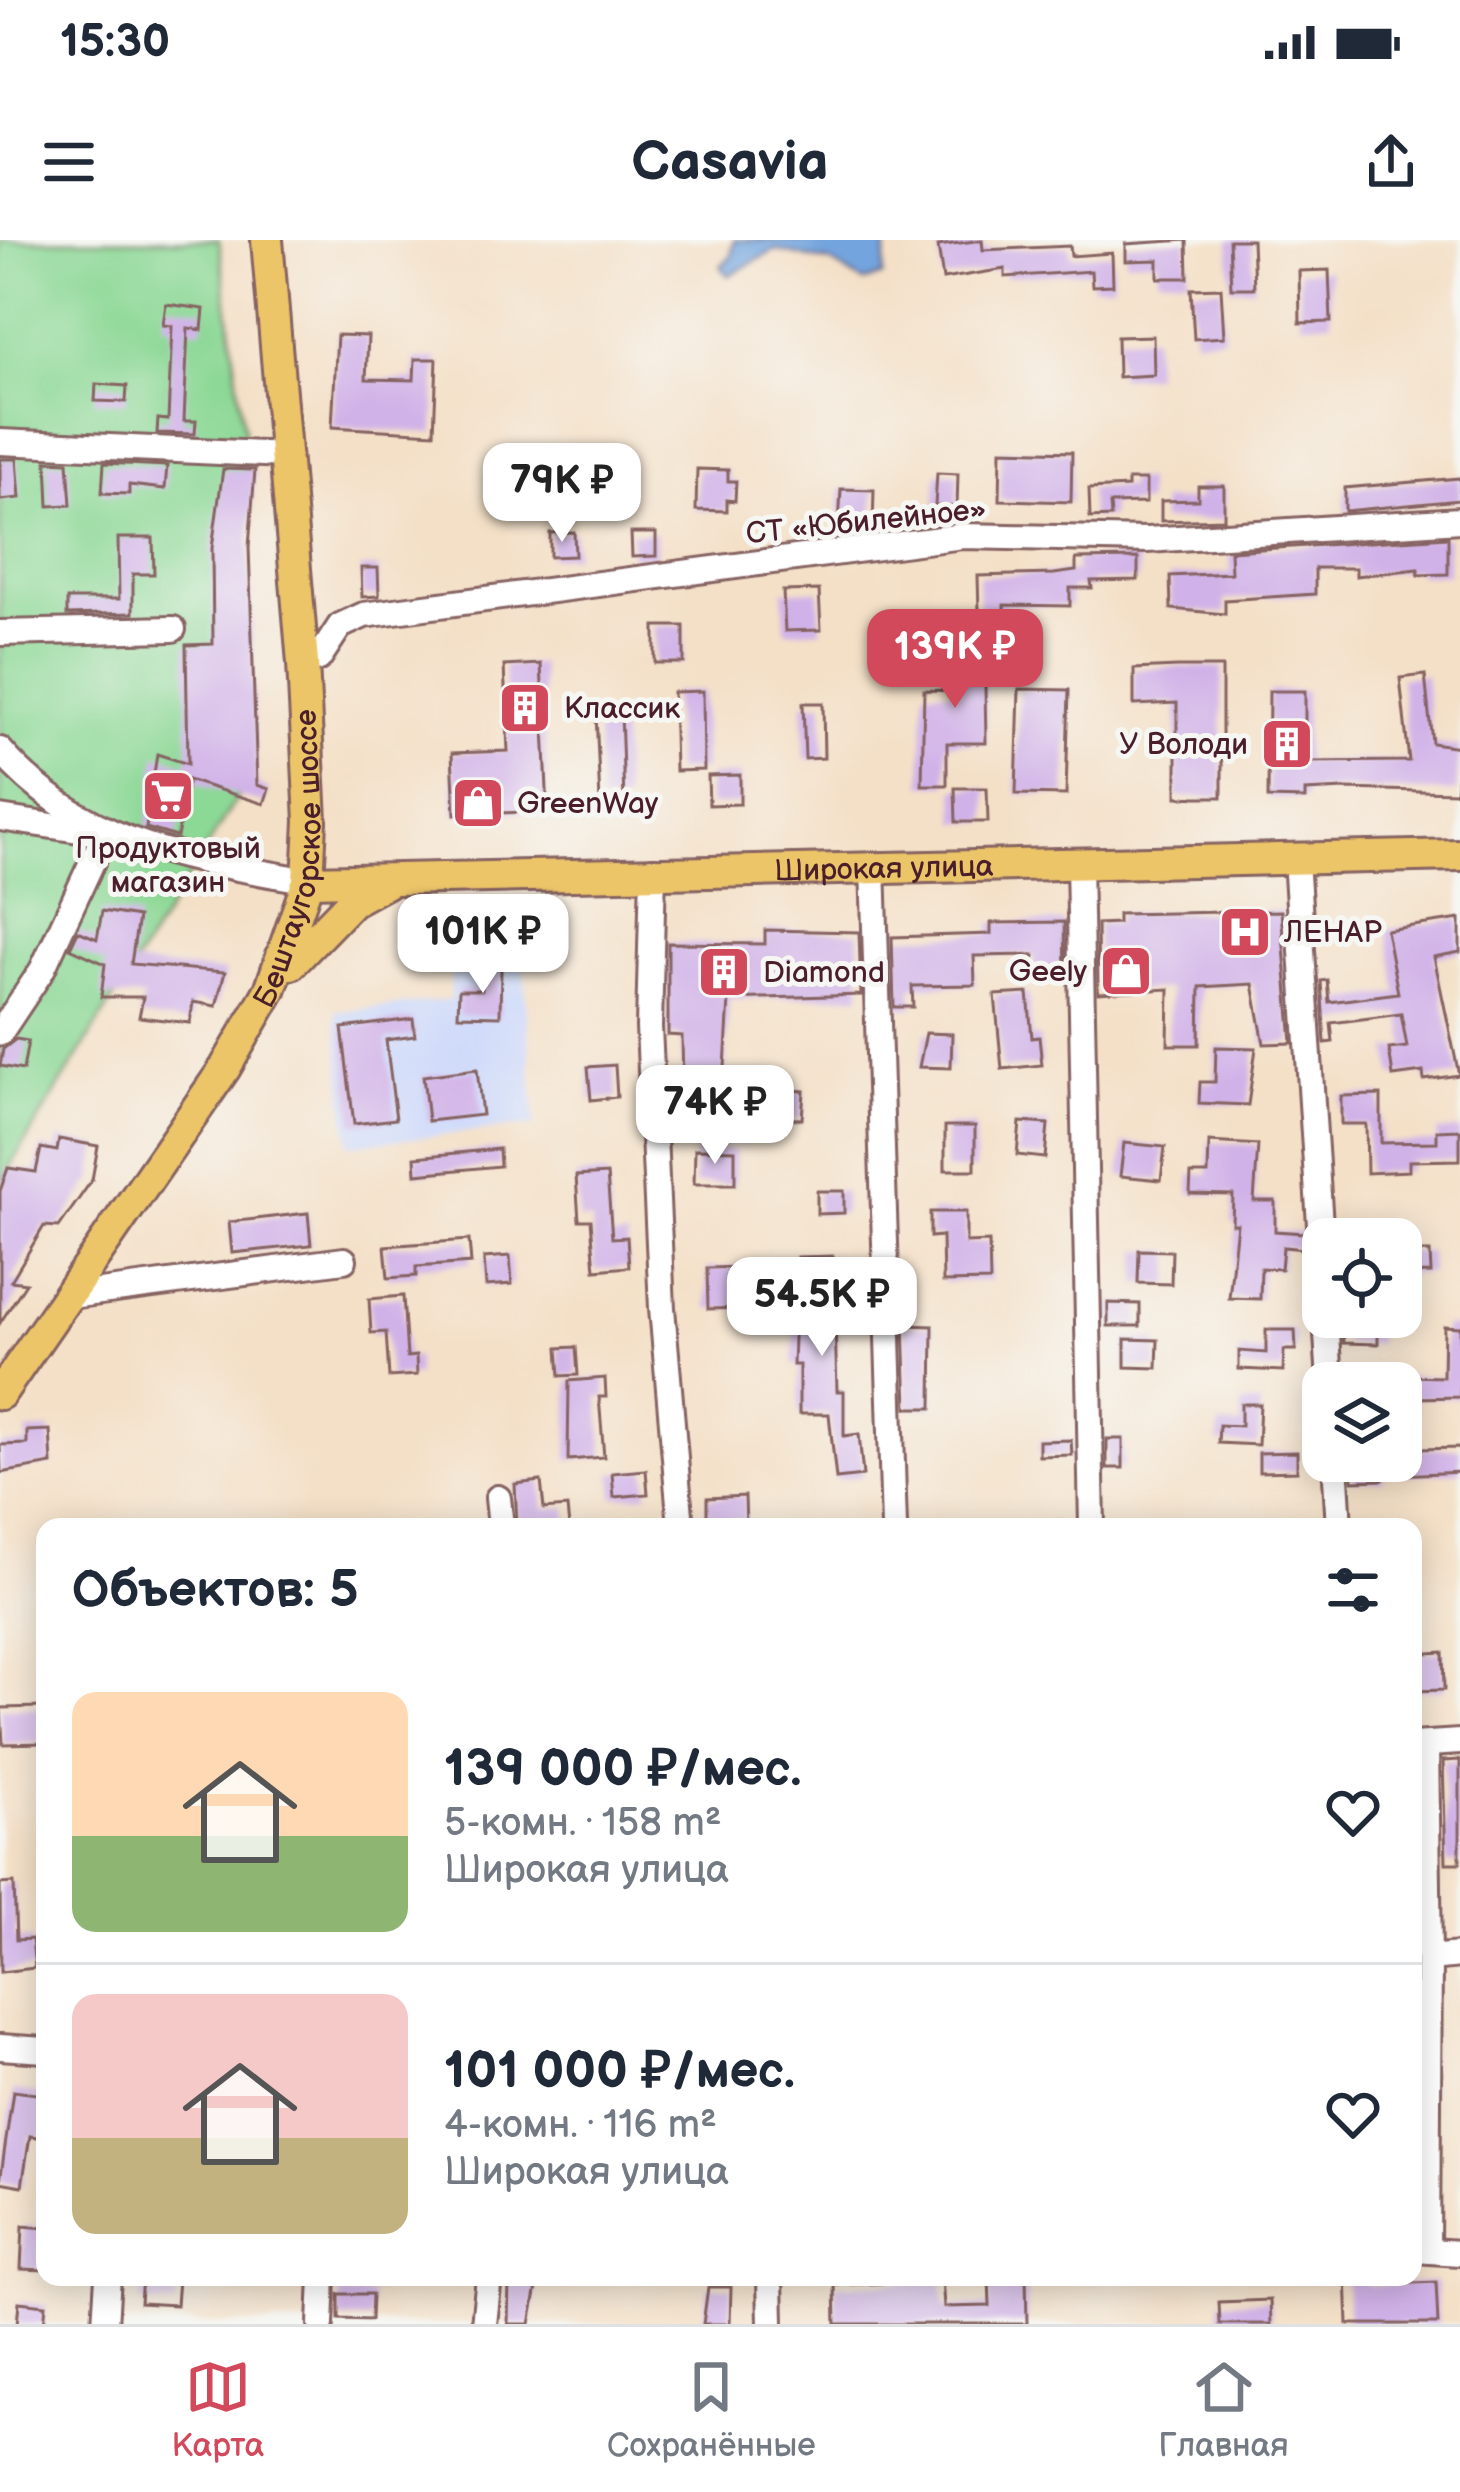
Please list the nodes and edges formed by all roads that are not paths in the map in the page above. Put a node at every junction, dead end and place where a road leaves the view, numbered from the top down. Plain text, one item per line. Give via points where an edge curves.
1 (267, 240) edge
2 (0, 442) edge
3 (285, 455) junction
4 (1460, 520) edge
5 (172, 629) dead end
6 (0, 633) edge
7 (303, 663) junction
8 (0, 750) edge
9 (0, 818) edge
10 (311, 821) junction
11 (105, 834) junction
12 (1460, 855) edge
13 (1296, 860) junction
14 (1079, 862) junction
15 (873, 865) junction
16 (653, 870) junction
17 (402, 877) junction
18 (308, 881) junction
19 (271, 990) junction
20 (0, 1033) edge
21 (1320, 1218) edge
22 (344, 1260) dead end
23 (70, 1296) junction
24 (0, 1394) edge
25 (1336, 1482) edge
26 (498, 1498) dead end
27 (500, 1518) edge
28 (680, 1518) edge
29 (894, 1518) edge
30 (1092, 1518) edge
31 (1338, 1518) edge
32 (1460, 1742) edge
33 (1422, 1745) edge
34 (1422, 1924) edge
35 (1460, 1955) edge
36 (1429, 1958) junction
37 (0, 2047) edge
38 (36, 2049) edge
39 (1422, 2102) edge
40 (1422, 2250) edge
41 (1460, 2254) edge
42 (107, 2286) edge
43 (323, 2286) edge
44 (488, 2286) edge
45 (770, 2286) edge
46 (105, 2324) edge
47 (321, 2324) edge
48 (484, 2324) edge
49 (771, 2324) edge

1 - 3 main road, Бештаугорское шоссе
2 - 3 street
3 - 7 main road, Бештаугорское шоссе
4 - 7 street, СТ «Юбилейное» via 1147,540 963,536 860,547 826,558 707,566 364,615 340,626 319,658
5 - 6 street
7 - 10 main road, Бештаугорское шоссе
8 - 11 street
9 - 11 street
10 - 17 main road via 320,842 339,856
10 - 18 main road, Бештаугорское шоссе
11 - 18 street via 156,852
11 - 20 street via 41,970
12 - 13 main road, Широкая улица
13 - 14 main road, Широкая улица
13 - 21 street
14 - 15 main road, Широкая улица
14 - 30 street
15 - 16 main road, Широкая улица
15 - 29 street
16 - 17 main road, Широкая улица
16 - 28 street via 649,1027
17 - 18 main road, Широкая улица
17 - 19 main road via 352,901
18 - 19 main road, Бештаугорское шоссе
19 - 23 main road, Бештаугорское шоссе
22 - 23 street
23 - 24 main road, Бештаугорское шоссе
25 - 31 street
26 - 27 street
32 - 33 street
34 - 36 street
35 - 36 street
36 - 39 street
37 - 38 street
40 - 41 street
42 - 46 street
43 - 47 street
44 - 48 street
45 - 49 street

